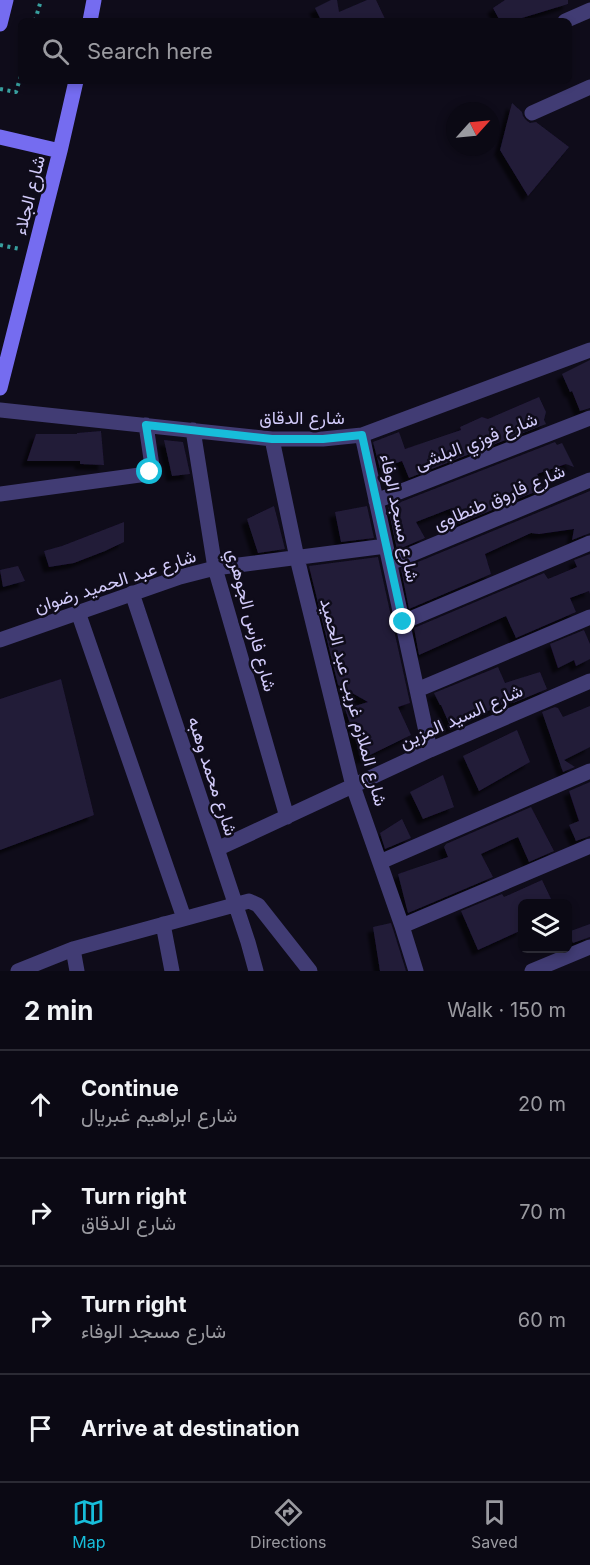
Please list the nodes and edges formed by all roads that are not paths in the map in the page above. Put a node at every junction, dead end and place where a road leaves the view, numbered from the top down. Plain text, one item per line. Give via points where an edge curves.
1 (6, 0) edge
2 (94, 0) edge
3 (590, 10) edge
4 (91, 18) edge
5 (572, 18) edge
6 (0, 24) edge
7 (75, 84) edge
8 (590, 87) edge
9 (532, 113) dead end
10 (0, 137) edge
11 (60, 151) junction
12 (590, 350) edge
13 (0, 388) edge
14 (0, 410) edge
15 (590, 418) edge
16 (146, 425) junction
17 (193, 430) junction
18 (362, 435) junction
19 (272, 439) junction
20 (590, 480) edge
21 (0, 494) edge
22 (376, 501) junction
23 (590, 543) edge
24 (386, 546) junction
25 (297, 558) junction
26 (390, 563) junction
27 (215, 568) junction
28 (132, 593) junction
29 (78, 612) junction
30 (590, 617) edge
31 (403, 622) junction
32 (0, 640) edge
33 (590, 681) edge
34 (417, 690) junction
35 (430, 750) junction
36 (590, 771) edge
37 (353, 786) junction
38 (287, 817) junction
39 (590, 846) edge
40 (217, 849) junction
41 (380, 862) junction
42 (236, 904) junction
43 (184, 918) junction
44 (163, 924) junction
45 (402, 926) junction
46 (590, 947) edge
47 (73, 949) junction
48 (18, 971) edge
49 (77, 971) edge
50 (172, 971) edge
51 (256, 971) edge
52 (310, 971) edge
53 (416, 971) edge
54 (532, 971) edge

1 - 6 main road
2 - 4 main road
3 - 5 street
7 - 11 main road, شارع الجلاء
8 - 9 street
10 - 11 main road
11 - 13 main road, شارع الجلاء
12 - 18 street, شارع الدقاق
14 - 16 street, شارع الدقاق
15 - 22 street, شارع فوزي البلشى
16 - 17 street, شارع الدقاق
16 - 21 street via 152,466 147,474
17 - 19 street, شارع الدقاق
17 - 27 street, شارع فارس الجوهري
18 - 19 street, شارع الدقاق
18 - 22 street, شارع مسجد الوفاء
19 - 25 street, شارع الملازم غريب عبد الحميد
20 - 26 street, شارع فاروق طنطاوى
22 - 24 street, شارع مسجد الوفاء
23 - 31 street
24 - 25 street, شارع عبد الحميد رضوان
24 - 26 street, شارع مسجد الوفاء
25 - 27 street, شارع عبد الحميد رضوان
25 - 37 street, شارع الملازم غريب عبد الحميد
26 - 31 street, شارع مسجد الوفاء
27 - 28 street, شارع عبد الحميد رضوان
27 - 38 street, شارع فارس الجوهري
28 - 29 street, شارع عبد الحميد رضوان
28 - 40 street, شارع محمد وهبه
29 - 32 street, شارع عبد الحميد رضوان
29 - 43 street
30 - 34 street
31 - 34 street, شارع مسجد الوفاء
33 - 35 street, شارع السيد المزين
34 - 35 street, شارع مسجد الوفاء
35 - 37 street, شارع السيد المزين
36 - 41 street
37 - 38 street, شارع السيد المزين
37 - 41 street, شارع الملازم غريب عبد الحميد
38 - 40 street, شارع السيد المزين
39 - 45 street
40 - 42 street, شارع محمد وهبه
41 - 45 street, شارع الملازم غريب عبد الحميد
42 - 43 street
42 - 51 street, شارع محمد وهبه
42 - 52 street via 249,901 258,905
43 - 44 street
44 - 47 street
44 - 50 street
45 - 53 street, شارع الملازم غريب عبد الحميد
46 - 54 street
47 - 48 street
47 - 49 street

